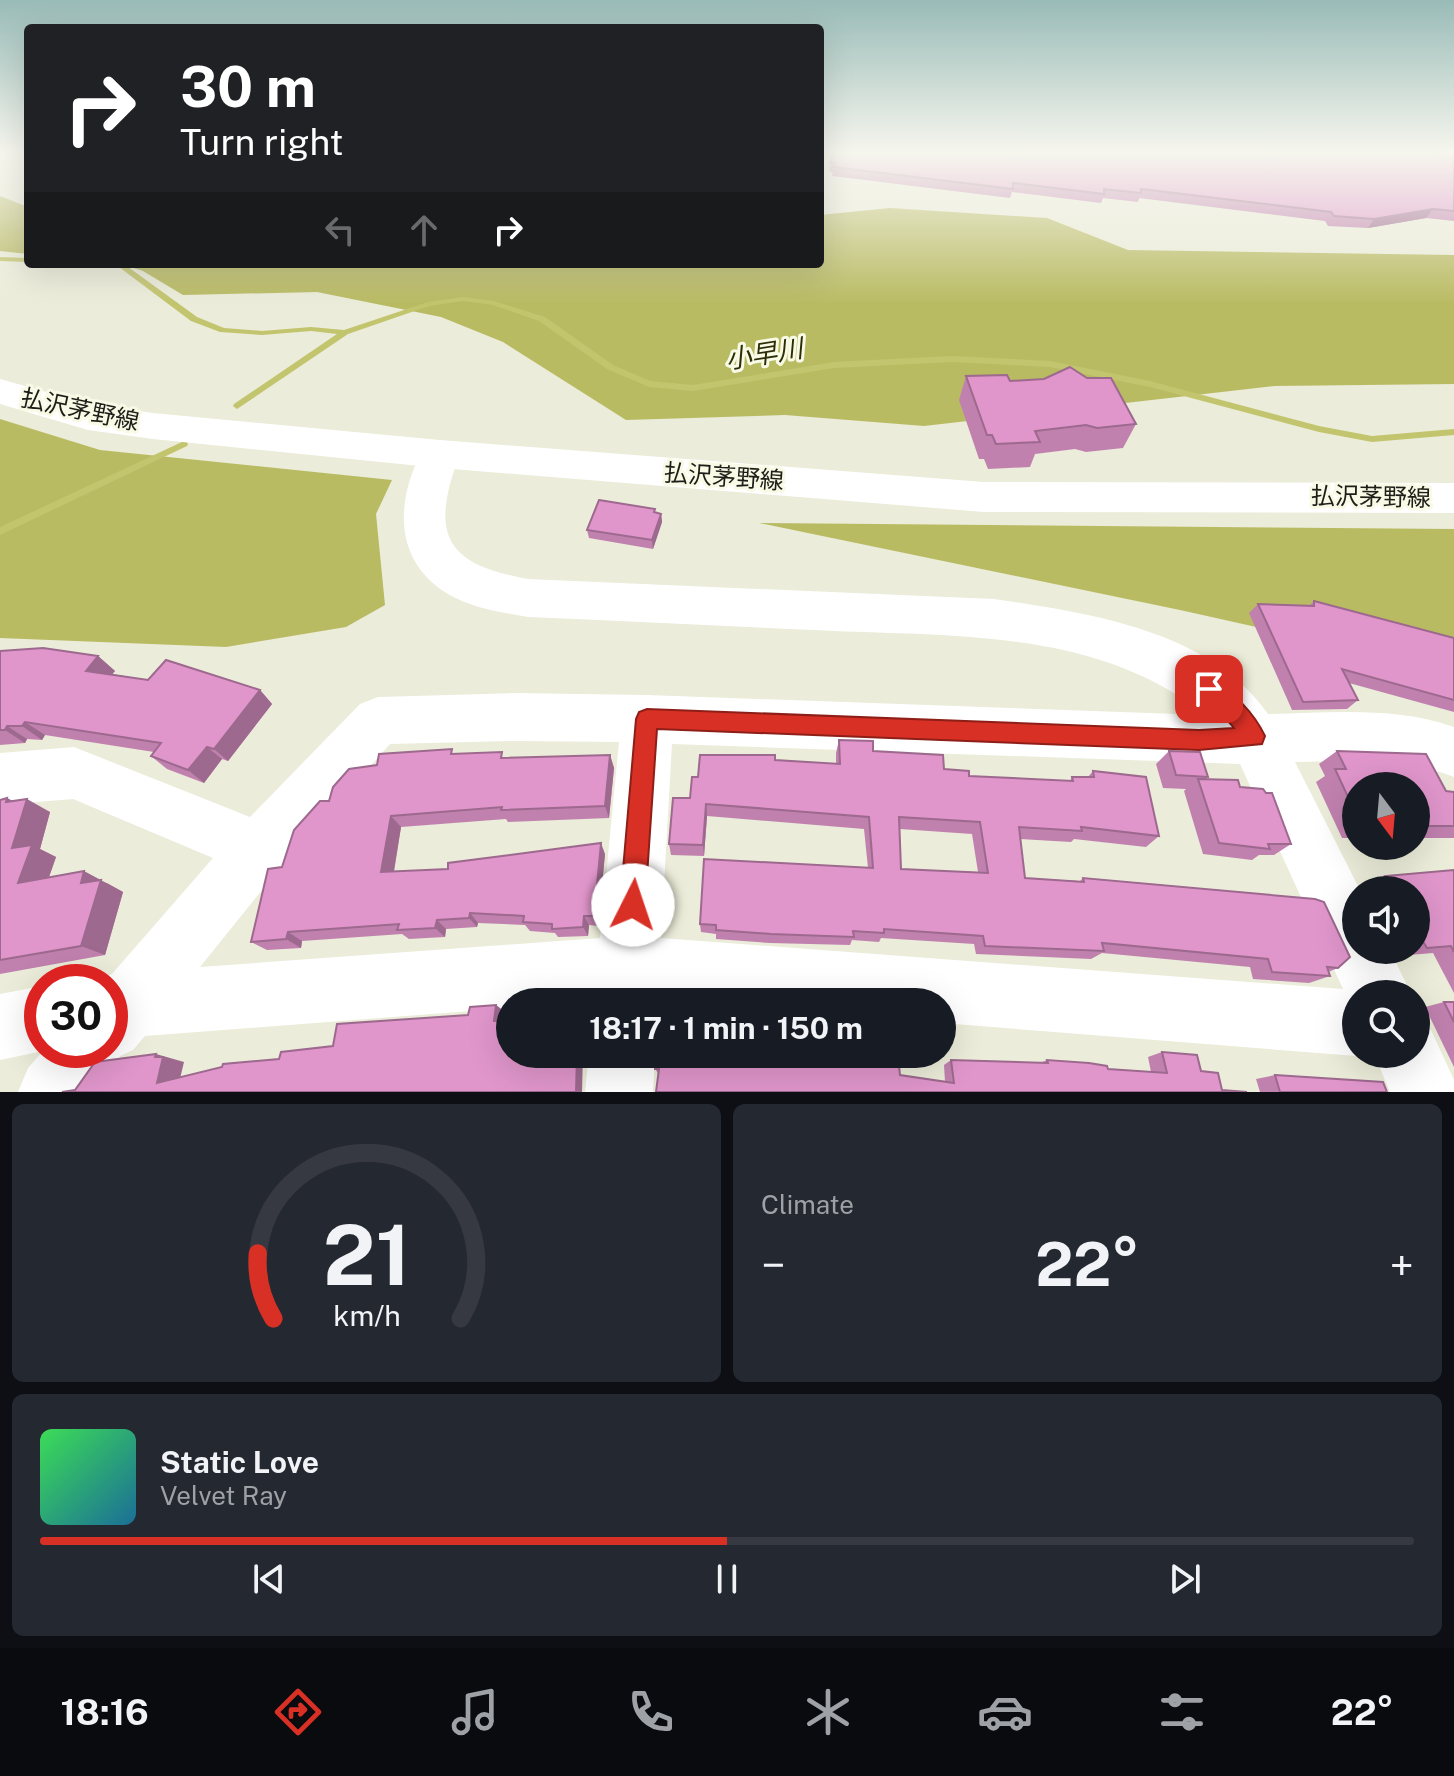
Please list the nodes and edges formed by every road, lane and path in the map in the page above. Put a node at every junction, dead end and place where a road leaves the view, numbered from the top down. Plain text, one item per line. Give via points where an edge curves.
1 (0, 391) edge
2 (440, 454) junction
3 (1454, 498) edge
4 (647, 719) junction
5 (1254, 736) junction
6 (1454, 752) edge
7 (0, 779) edge
8 (259, 849) junction
9 (1342, 918) edge
10 (627, 984) edge
11 (128, 999) edge
12 (128, 1011) edge
13 (24, 1022) edge
14 (1342, 1022) edge
15 (0, 1027) edge
16 (73, 1068) edge
17 (621, 1068) edge
18 (1414, 1068) edge
19 (52, 1092) edge
20 (619, 1092) edge
21 (1425, 1092) edge

1 - 2 street, 払沢茅野線 via 88,417
2 - 3 street, 払沢茅野線 via 984,497
2 - 5 street via 422,508 424,536 442,565 477,587 528,598 994,619 1071,631 1153,655 1191,675 1227,703
4 - 5 street via 1199,740
4 - 8 street via 378,721
4 - 10 street
5 - 6 street via 1395,736
5 - 9 street
7 - 8 street via 74,773
8 - 11 street
10 - 12 street
10 - 14 street
13 - 15 street
16 - 19 street
17 - 20 street
18 - 21 street

